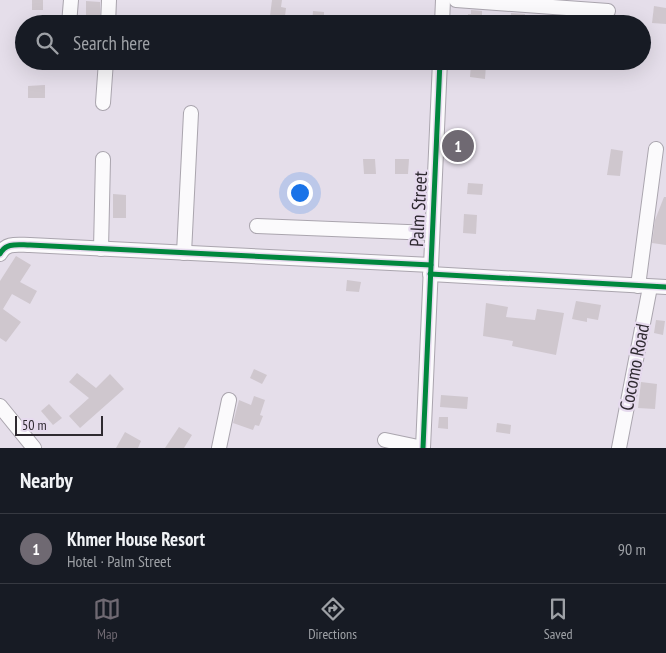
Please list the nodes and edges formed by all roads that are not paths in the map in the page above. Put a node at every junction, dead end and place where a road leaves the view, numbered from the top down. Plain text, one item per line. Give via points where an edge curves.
1 (71, 0) edge
2 (109, 0) edge
3 (442, 0) edge
4 (456, 0) edge
5 (609, 5) edge
6 (70, 15) edge
7 (108, 15) edge
8 (442, 15) edge
9 (105, 70) edge
10 (440, 70) edge
11 (103, 103) dead end
12 (191, 113) dead end
13 (656, 149) dead end
14 (103, 159) dead end
15 (258, 226) dead end
16 (432, 233) junction
17 (101, 249) junction
18 (184, 253) junction
19 (0, 254) edge
20 (430, 269) junction
21 (644, 286) junction
22 (666, 287) edge
23 (229, 400) dead end
24 (0, 406) edge
25 (385, 440) dead end
26 (34, 448) edge
27 (220, 448) edge
28 (423, 448) edge
29 (619, 448) edge

1 - 6 street
2 - 7 street
3 - 8 street
4 - 5 street
9 - 11 street
10 - 16 street, Palm Street
12 - 18 street
13 - 21 street, Cocomo Road
14 - 17 street
15 - 16 street
16 - 20 street, Palm Street
17 - 18 street
17 - 19 street via 12,245 4,247
18 - 20 street
20 - 21 street
20 - 28 street, Palm Street
21 - 22 street
21 - 29 street, Cocomo Road
23 - 27 street
24 - 26 street
25 - 28 street

